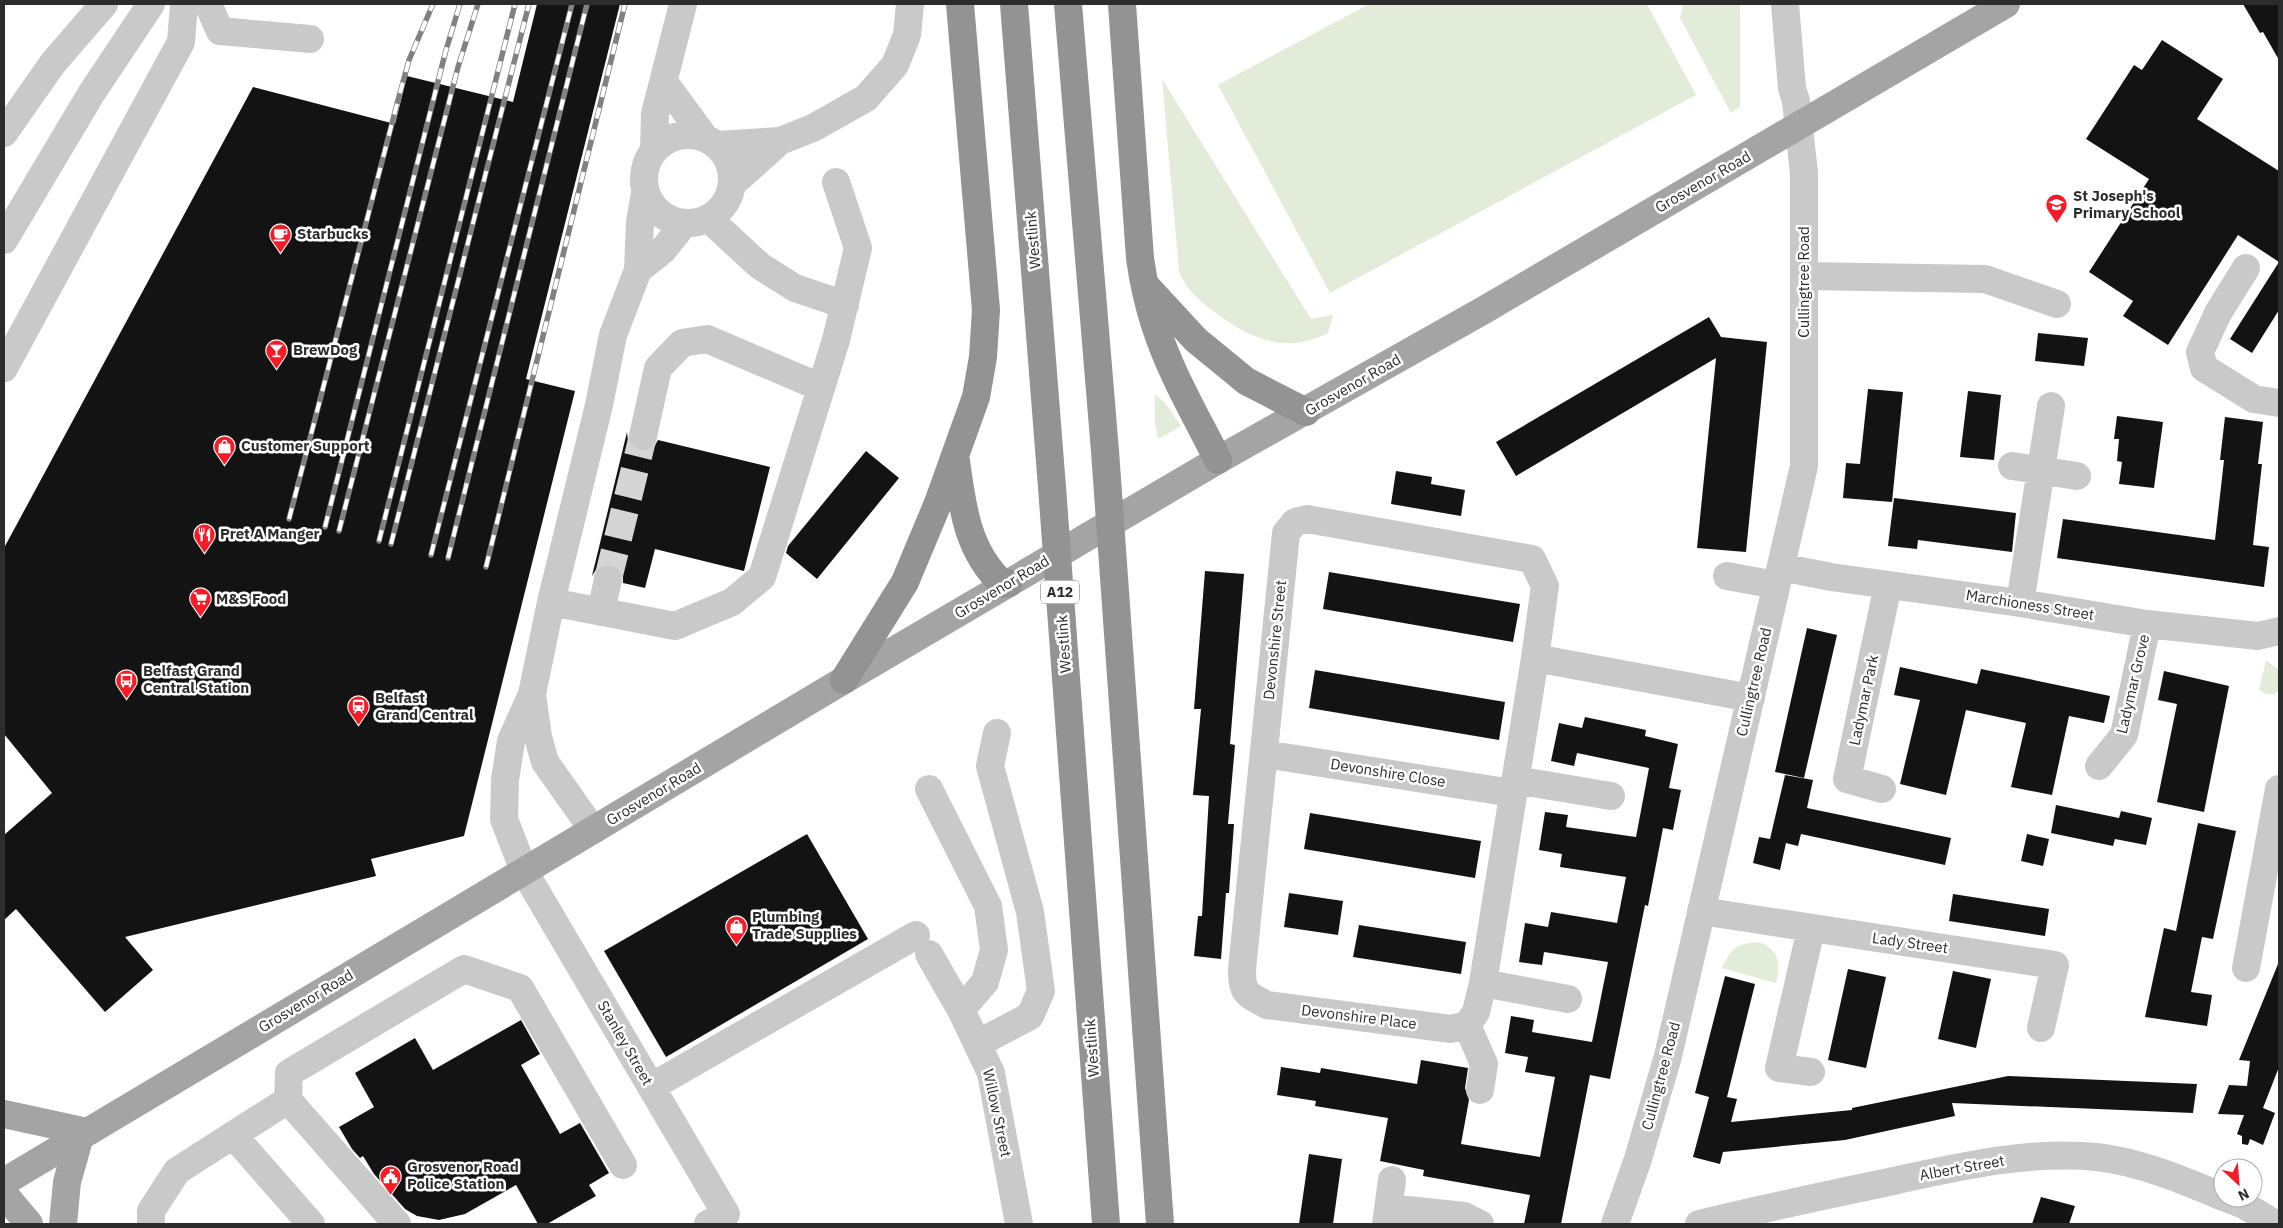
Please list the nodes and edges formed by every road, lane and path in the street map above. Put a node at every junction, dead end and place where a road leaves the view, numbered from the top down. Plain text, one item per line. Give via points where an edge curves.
1 (104, 4) edge
2 (150, 4) edge
3 (184, 4) edge
4 (208, 4) edge
5 (683, 4) edge
6 (910, 4) edge
7 (960, 4) edge
8 (1014, 4) edge
9 (1068, 4) edge
10 (1122, 4) edge
11 (1785, 4) edge
12 (2006, 4) edge
13 (310, 39) dead end
14 (664, 82) junction
15 (1798, 127) junction
16 (4, 133) edge
17 (780, 141) junction
18 (711, 142) junction
19 (654, 151) junction
20 (836, 182) dead end
21 (732, 184) junction
22 (645, 192) junction
23 (697, 221) junction
24 (4, 240) edge
25 (2246, 268) dead end
26 (638, 270) junction
27 (1805, 276) junction
28 (1144, 284) junction
29 (2057, 304) dead end
30 (845, 305) junction
31 (4, 368) edge
32 (820, 387) junction
33 (2267, 401) edge
34 (2051, 406) dead end
35 (1306, 412) junction
36 (643, 436) tunnel mouth
37 (955, 454) junction
38 (1218, 460) junction
39 (2012, 466) dead end
40 (2041, 471) junction
41 (2077, 476) dead end
42 (1727, 576) dead end
43 (1778, 576) junction
44 (1018, 578) junction
45 (608, 579) tunnel mouth
46 (1888, 585) junction
47 (551, 602) junction
48 (2020, 603) junction
49 (601, 612) junction
50 (2147, 624) junction
51 (2279, 631) edge
52 (1535, 658) junction
53 (844, 680) junction
54 (532, 694) junction
55 (1751, 698) junction
56 (997, 732) dead end
57 (1264, 754) junction
58 (2099, 766) dead end
59 (1513, 787) junction
60 (929, 789) dead end
61 (1882, 789) dead end
62 (2279, 789) edge
63 (1611, 796) dead end
64 (593, 830) junction
65 (524, 871) junction
66 (2269, 903) edge
67 (1701, 911) junction
68 (1811, 929) junction
69 (2246, 968) dead end
70 (1483, 983) junction
71 (1252, 997) joint
72 (1568, 999) dead end
73 (961, 1010) junction
74 (1467, 1025) junction
75 (2042, 1028) dead end
76 (977, 1044) junction
77 (1811, 1072) dead end
78 (651, 1087) junction
79 (1480, 1090) dead end
80 (288, 1100) junction
81 (4, 1114) edge
82 (84, 1134) junction
83 (233, 1135) junction
84 (623, 1165) dead end
85 (1392, 1180) dead end
86 (4, 1182) edge
87 (2213, 1193) edge
88 (4, 1194) edge
89 (2250, 1208) edge
90 (1388, 1216) edge
91 (1767, 1216) edge
92 (717, 1219) edge
93 (2276, 1220) edge
94 (29, 1224) edge
95 (62, 1224) edge
96 (151, 1224) edge
97 (311, 1224) edge
98 (397, 1224) edge
99 (1019, 1224) edge
100 (1106, 1224) edge
101 (1160, 1224) edge
102 (1480, 1224) edge
103 (1615, 1224) edge
104 (1699, 1224) edge

1 - 16 street via 53,63
2 - 24 street via 91,94
3 - 31 street via 181,42
4 - 13 street via 220,31
5 - 14 street
6 - 17 street via 907,35 895,65 866,98 813,128
7 - 37 highway via 986,310 976,397
8 - 100 highway, Westlink / A12
9 - 101 highway via 1105,452
10 - 28 highway
11 - 15 street, Cullingtree Road
12 - 15 main road, Grosvenor Road
14 - 18 street
14 - 19 street via 654,114
15 - 27 street, Cullingtree Road via 1804,165
15 - 35 main road, Grosvenor Road
17 - 18 street
17 - 21 street
18 - 19 street via 691,135 676,136
18 - 21 street via 729,163
19 - 22 street via 646,164
20 - 30 street via 858,248
21 - 23 street via 729,198 721,210
22 - 23 street via 651,204 671,221
22 - 26 street
23 - 26 street
23 - 30 street via 795,288
25 - 33 street via 2218,313 2200,352 2204,368
26 - 47 street via 614,335
27 - 29 street via 1985,279
27 - 43 street, Cullingtree Road via 1804,466
28 - 35 highway via 1196,340 1246,381
28 - 38 highway via 1155,325 1170,362
30 - 32 street
32 - 36 street via 707,339 682,343 658,368
32 - 49 street via 762,577 732,602 675,626
34 - 40 street
35 - 38 main road, Grosvenor Road
37 - 44 highway via 964,520 978,553 993,576 1003,584
37 - 53 highway via 914,563 893,603
38 - 44 main road, Grosvenor Road
39 - 40 street
40 - 41 street
40 - 48 street
42 - 43 street, Marchioness Street
43 - 46 street, Marchioness Street via 1832,577
43 - 55 street, Cullingtree Road
44 - 53 main road, Grosvenor Road
45 - 49 street
46 - 48 street, Marchioness Street
46 - 61 street, Ladymar Park via 1847,780
47 - 49 street
47 - 54 street
48 - 50 street, Marchioness Street
50 - 51 street, Marchioness Street via 2258,636
50 - 58 street, Ladymar Grove via 2124,735
52 - 55 street
52 - 57 street, Devonshire Street via 1545,586 1532,559 1307,519 1295,522 1286,533
52 - 59 street
53 - 64 main road, Grosvenor Road
54 - 64 street via 545,762
54 - 65 street, Stanley Street via 511,741 505,780 504,819
55 - 67 street, Cullingtree Road
56 - 76 street via 990,766 1030,912 1041,991 1030,1016
57 - 59 street, Devonshire Close
57 - 71 street, Devonshire Street via 1242,969 1242,987
59 - 63 street, Devonshire Close
59 - 70 street
60 - 73 street via 988,906 994,950 985,982
62 - 66 street
64 - 65 main road, Grosvenor Road
65 - 78 street, Stanley Street
65 - 82 main road, Grosvenor Road
66 - 69 street
67 - 68 street, Lady Street
67 - 103 street, Cullingtree Road via 1668,1056
68 - 75 street, Lady Street via 2055,965
68 - 77 street via 1780,1068
70 - 72 street
70 - 74 street via 1476,1012
71 - 74 street, Devonshire Place via 1267,1005 1451,1029
73 - 76 street, Willow Street
73 - 78 street, Willow Street via 923,944
74 - 79 street via 1484,1064
76 - 99 street, Willow Street via 991,1073
78 - 92 street, Stanley Street
80 - 83 street
80 - 84 street via 289,1073 464,969 520,988
80 - 98 street
81 - 82 main road
82 - 86 main road, Grosvenor Road
82 - 95 main road via 67,1182
83 - 96 street via 176,1171 151,1211
83 - 97 street
85 - 90 street
87 - 91 street, Albert Street via 2128,1163 2096,1157 2050,1156 2008,1159 1940,1171
88 - 94 main road
89 - 93 street, Albert Street
90 - 102 street via 1464,1216
91 - 104 street, Albert Street

